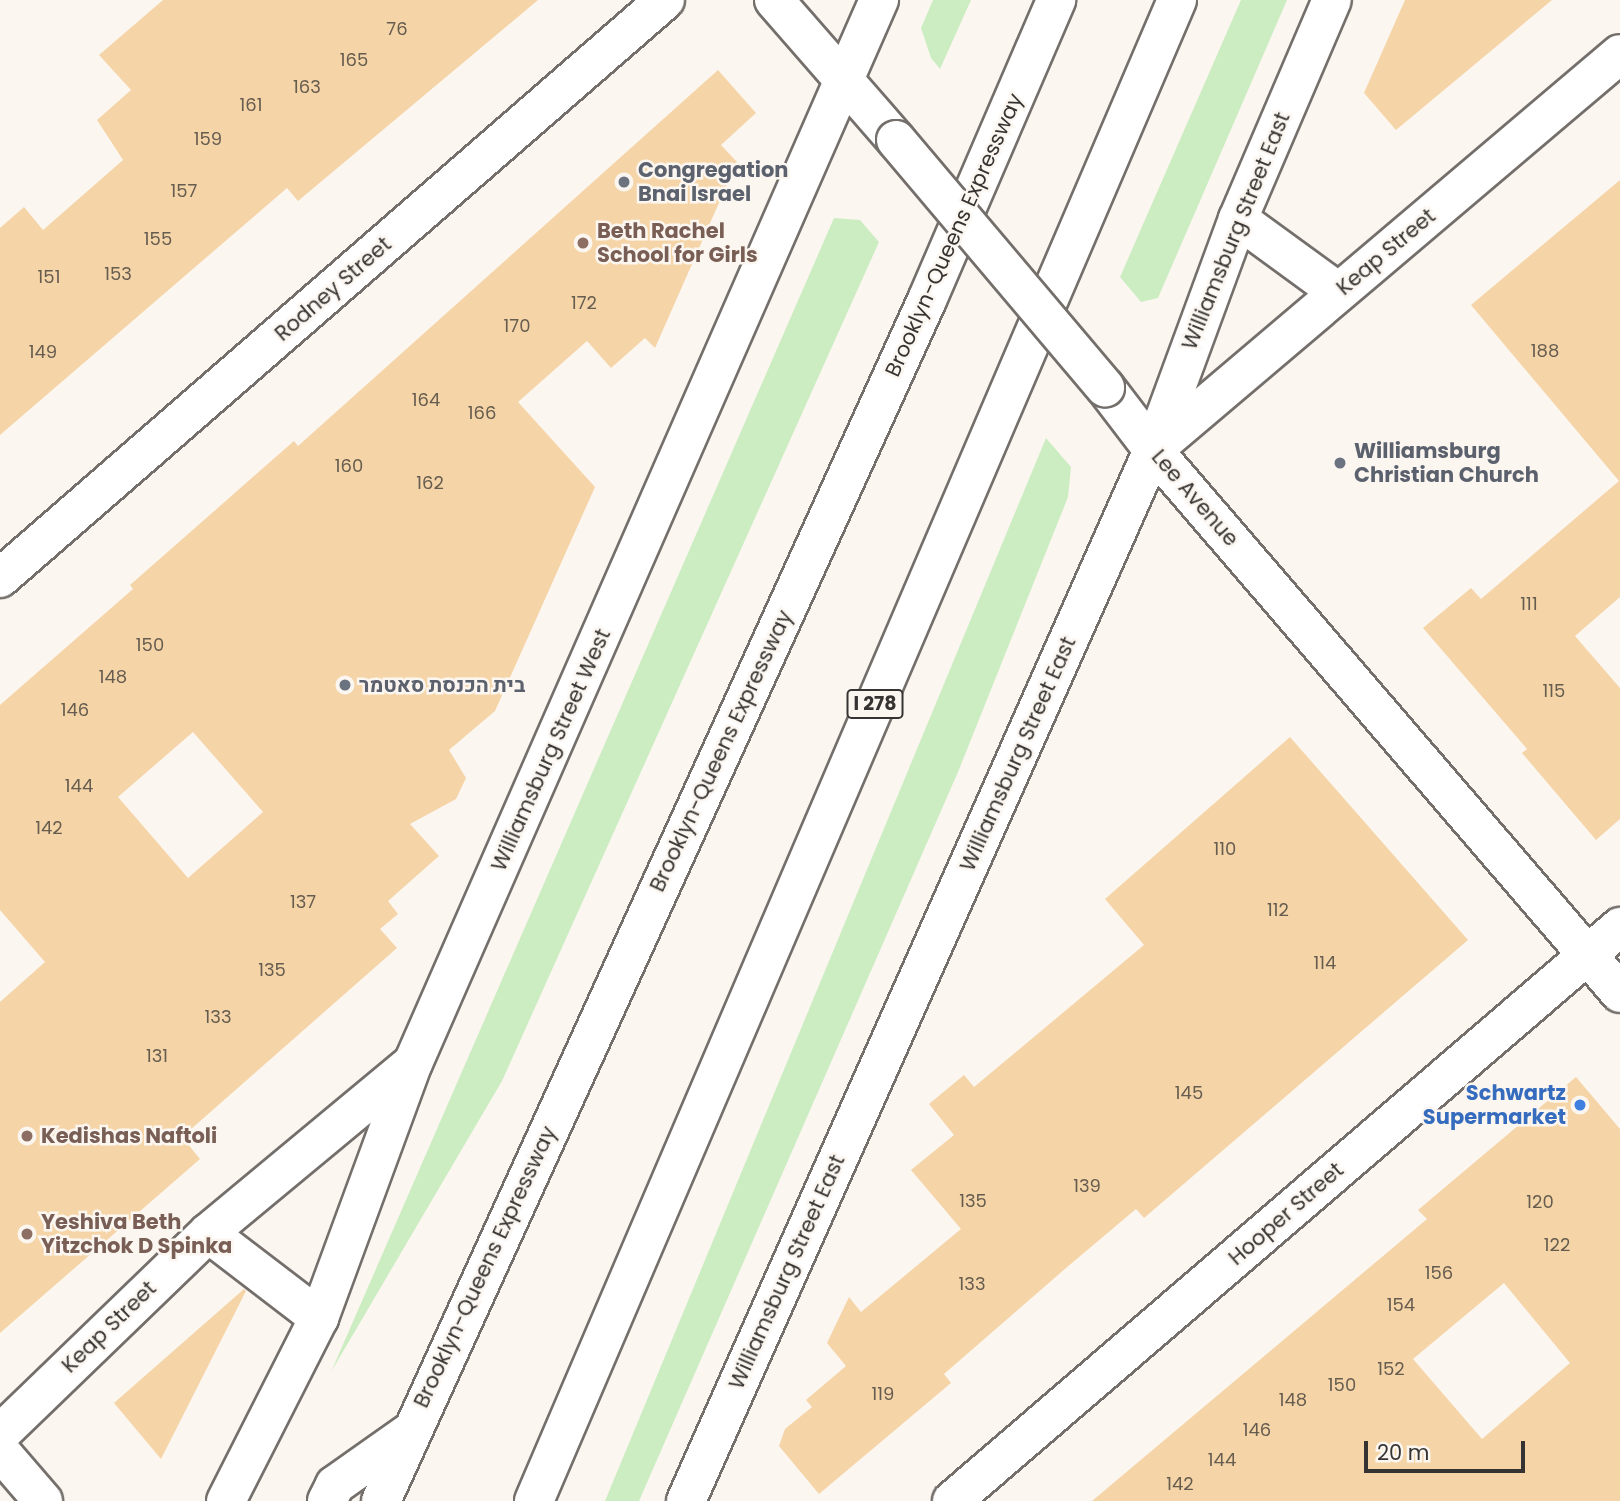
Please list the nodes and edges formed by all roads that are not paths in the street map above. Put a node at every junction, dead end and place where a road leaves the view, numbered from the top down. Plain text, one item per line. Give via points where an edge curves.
1 (665, 0) edge
2 (774, 0) edge
3 (879, 0) edge
4 (1056, 0) edge
5 (1177, 0) edge
6 (1332, 0) edge
7 (1620, 54) edge
8 (844, 81) junction
9 (1238, 219) junction
10 (1338, 292) junction
11 (1153, 450) junction
12 (0, 578) edge
13 (1620, 927) edge
14 (1588, 955) junction
15 (1620, 993) edge
16 (414, 1063) junction
17 (208, 1233) junction
18 (319, 1318) junction
19 (410, 1432) junction
20 (0, 1434) edge
21 (0, 1451) edge
22 (43, 1501) edge
23 (226, 1501) edge
24 (327, 1501) edge
25 (381, 1501) edge
26 (534, 1501) edge
27 (686, 1501) edge
28 (951, 1501) edge

1 - 12 main road, Rodney Street
2 - 8 main road, Lee Avenue
3 - 8 main road, Williamsburg Street West
4 - 19 main road, Brooklyn-Queens Expressway via 927,300
5 - 26 main road, I 278
6 - 9 main road, Williamsburg Street East
7 - 10 main road, Keap Street
8 - 11 main road, Lee Avenue, bridge via 1105,387
8 - 16 main road, Williamsburg Street West
9 - 10 main road
9 - 11 main road, Williamsburg Street East
10 - 11 main road, Keap Street
11 - 14 main road, Lee Avenue
11 - 27 main road, Williamsburg Street East
13 - 14 main road, Hooper Street
14 - 15 main road, Lee Avenue
14 - 28 main road, Hooper Street
16 - 17 main road, Keap Street
16 - 18 main road, Williamsburg Street West
17 - 18 main road
17 - 20 main road, Keap Street
18 - 23 main road, Williamsburg Street West
19 - 24 main road via 335,1485
19 - 25 main road, Brooklyn-Queens Expressway
21 - 22 main road

